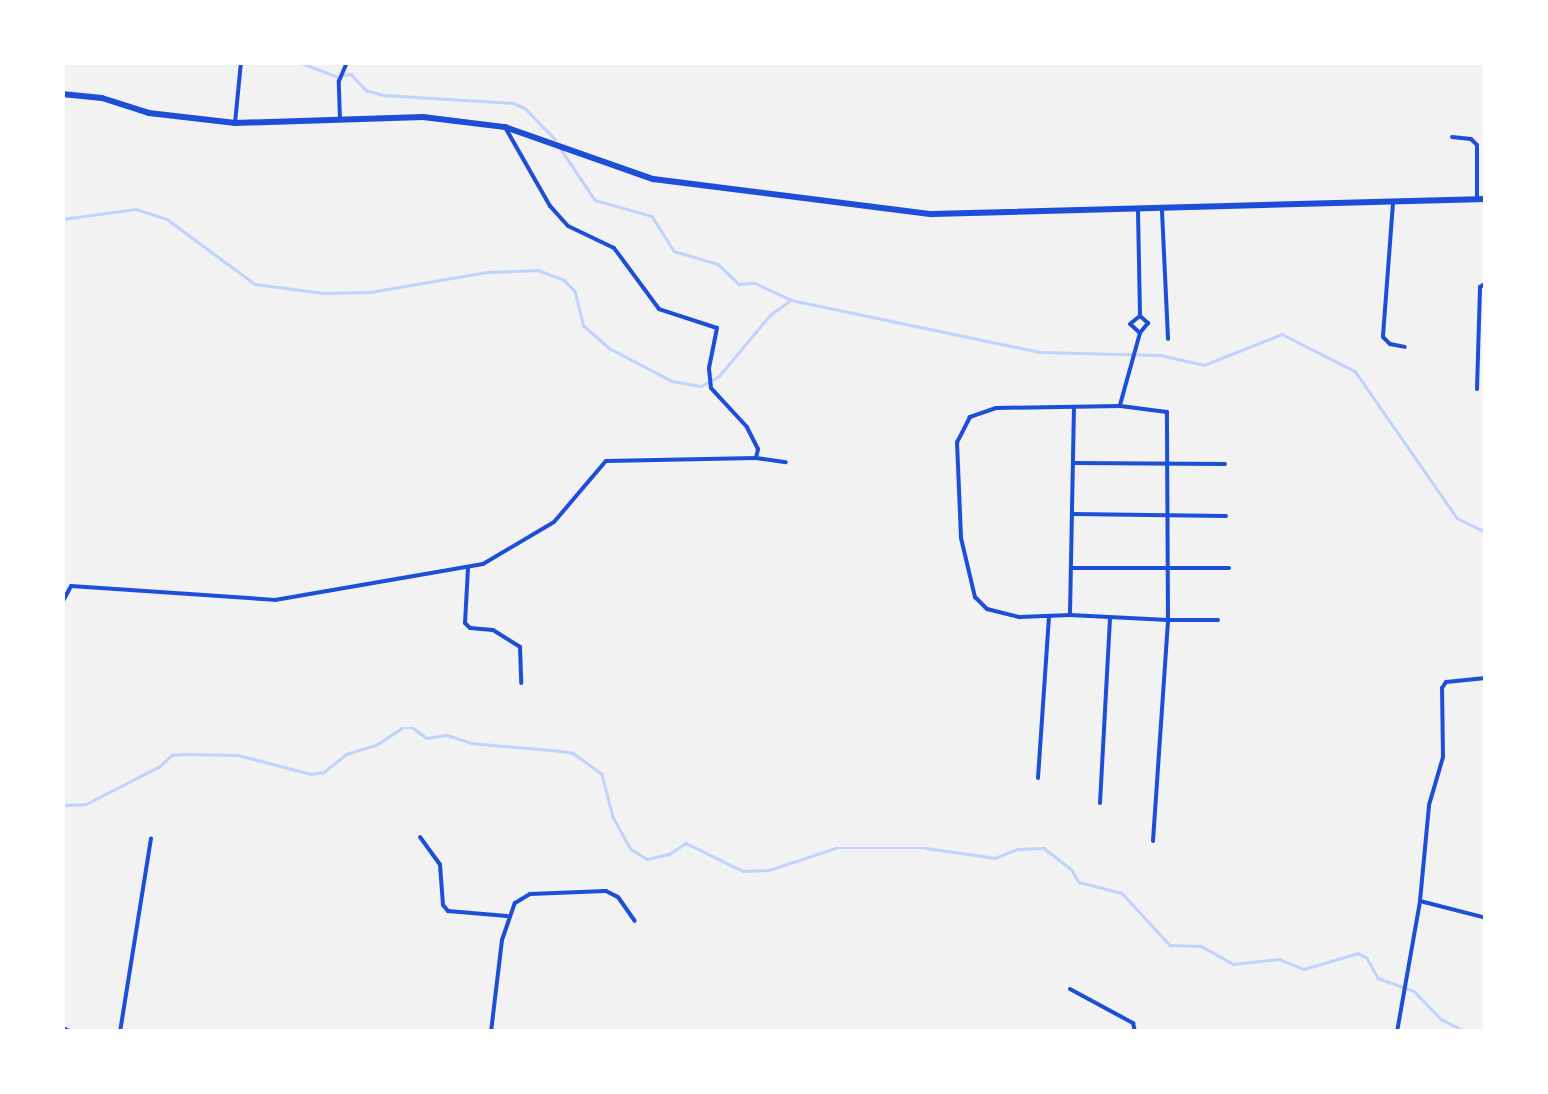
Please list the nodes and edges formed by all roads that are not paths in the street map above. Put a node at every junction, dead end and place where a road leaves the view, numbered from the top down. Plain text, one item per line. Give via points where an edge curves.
1 (240, 62) edge
2 (347, 62) edge
3 (62, 94) edge
4 (340, 119) junction
5 (235, 123) junction
6 (505, 127) junction
7 (1452, 136) dead end
8 (1482, 199) edge
9 (1393, 203) junction
10 (1162, 210) junction
11 (1138, 211) junction
12 (1486, 282) edge
13 (1140, 316) junction
14 (1140, 333) junction
15 (1168, 339) dead end
16 (1405, 346) dead end
17 (1477, 390) dead end
18 (1120, 406) junction
19 (1074, 408) junction
20 (756, 458) junction
21 (786, 462) dead end
22 (1073, 462) junction
23 (1169, 464) junction
24 (1225, 464) dead end
25 (1072, 514) junction
26 (1168, 516) junction
27 (1226, 516) dead end
28 (468, 566) junction
29 (1071, 568) junction
30 (1168, 568) junction
31 (1229, 568) dead end
32 (62, 603) edge
33 (1070, 615) junction
34 (1049, 616) junction
35 (1110, 617) junction
36 (1168, 620) junction
37 (1218, 620) dead end
38 (1486, 678) edge
39 (521, 684) dead end
40 (1038, 778) dead end
41 (1100, 803) dead end
42 (420, 836) dead end
43 (151, 838) dead end
44 (1153, 840) dead end
45 (1420, 901) junction
46 (506, 916) junction
47 (1486, 918) edge
48 (635, 921) dead end
49 (1070, 989) dead end
50 (62, 1028) edge
51 (70, 1032) edge
52 (120, 1032) edge
53 (491, 1032) edge
54 (1135, 1032) edge
55 (1397, 1032) edge

1 - 5 street
2 - 4 street via 339,81
3 - 5 main road
4 - 5 main road
4 - 6 main road via 423,117
6 - 11 main road via 653,179 894,211
6 - 20 street via 568,226 614,248 659,309 717,328 711,388 747,427
7 - 8 street via 1477,145
8 - 9 main road
9 - 10 main road
9 - 16 street via 1383,337
10 - 11 main road
10 - 15 street
11 - 13 street
12 - 17 street via 1480,288
13 - 14 street via 1148,326
13 - 14 street via 1130,324
14 - 18 street
18 - 19 street
18 - 23 street via 1166,410
19 - 22 street
19 - 34 street via 981,412 970,418 958,442 961,538 975,597 1007,616
20 - 21 street
20 - 28 street via 606,461 554,522 483,564
22 - 23 street
22 - 25 street
23 - 24 street
23 - 26 street
25 - 26 street
25 - 29 street
26 - 27 street
26 - 30 street
28 - 32 street via 275,600 71,586
28 - 39 street via 465,623 520,647
29 - 30 street
29 - 33 street
30 - 31 street
30 - 36 street
33 - 34 street
33 - 35 street
34 - 40 street
35 - 36 street
35 - 41 street
36 - 37 street
36 - 44 street
38 - 45 street via 1442,688 1444,756 1429,805
42 - 46 street via 440,865 448,911
43 - 52 street
45 - 47 street
45 - 55 street
46 - 48 street via 530,894 606,891
46 - 53 street
49 - 54 street via 1133,1023
50 - 51 street

